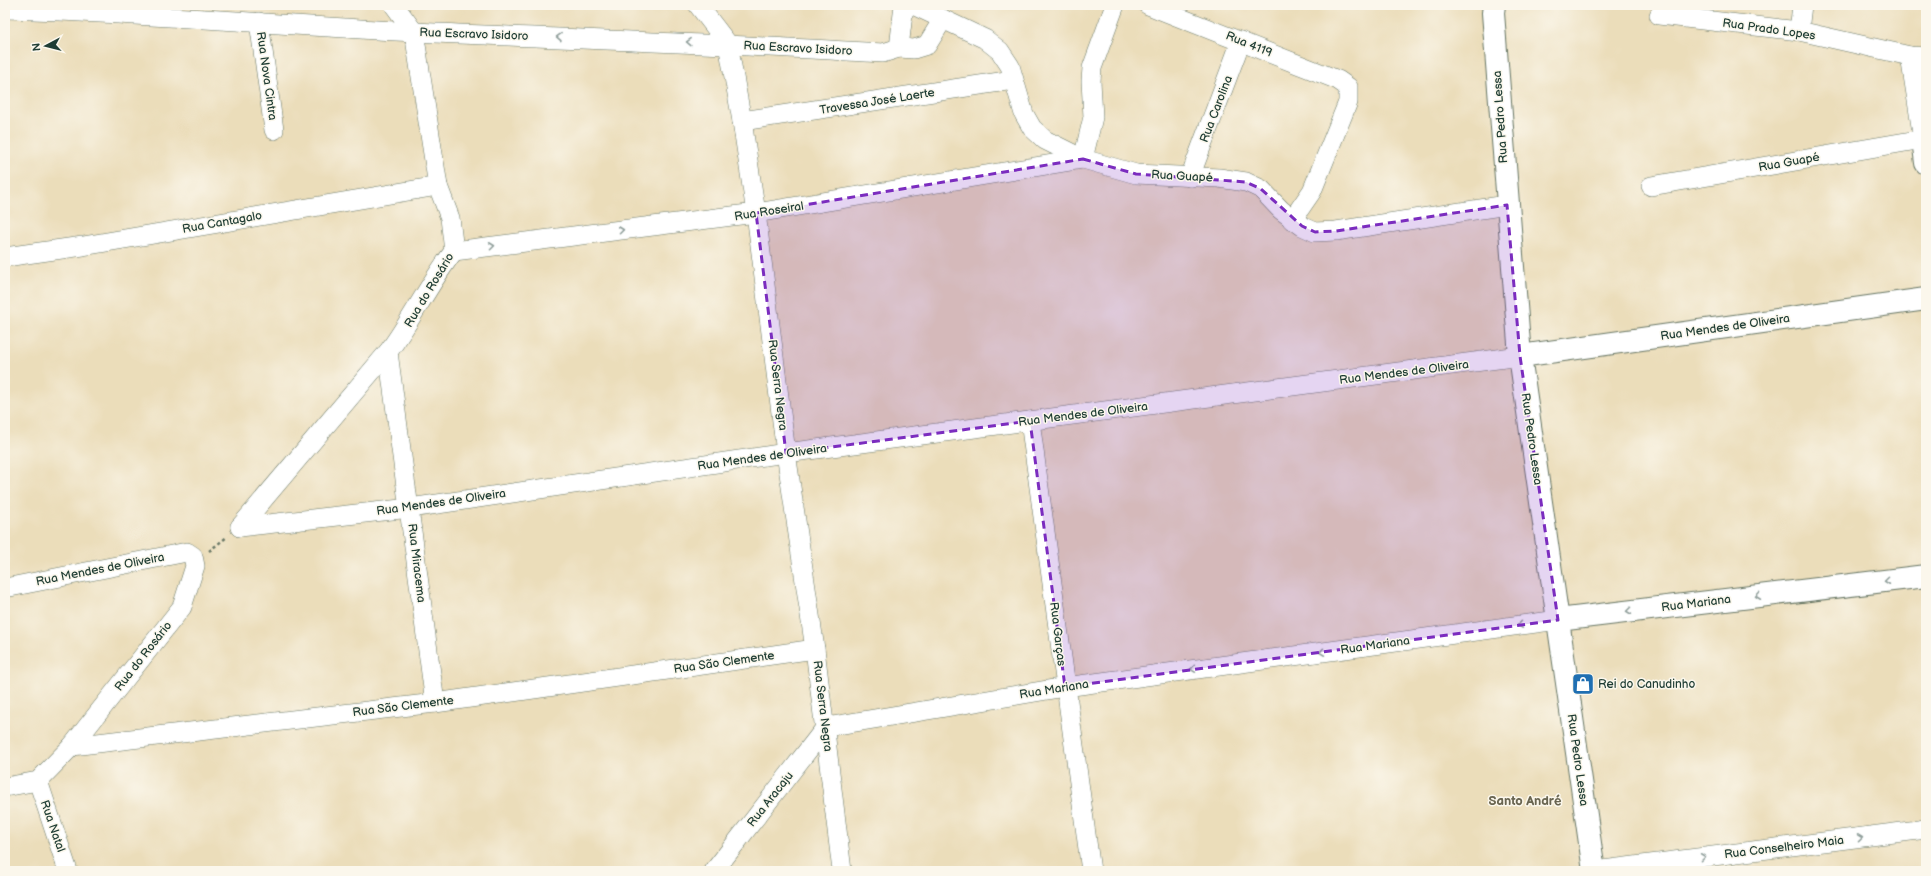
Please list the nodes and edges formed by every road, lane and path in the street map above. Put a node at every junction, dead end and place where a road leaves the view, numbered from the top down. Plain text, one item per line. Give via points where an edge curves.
1 (394, 5) edge
2 (698, 5) edge
3 (904, 5) edge
4 (913, 5) edge
5 (1115, 5) edge
6 (1148, 5) edge
7 (1494, 5) edge
8 (1802, 5) edge
9 (97, 8) edge
10 (5, 9) edge
11 (1710, 13) edge
12 (1659, 15) dead end
13 (944, 19) junction
14 (259, 22) junction
15 (1799, 31) junction
16 (414, 32) junction
17 (1241, 41) junction
18 (728, 44) junction
19 (899, 48) junction
20 (1918, 56) edge
21 (1013, 80) junction
22 (742, 121) junction
23 (274, 130) dead end
24 (1924, 139) edge
25 (1083, 159) junction
26 (1926, 163) edge
27 (1190, 177) junction
28 (438, 186) junction
29 (1651, 186) dead end
30 (1507, 205) junction
31 (756, 213) junction
32 (1292, 220) junction
33 (454, 251) junction
34 (5, 257) edge
35 (1926, 299) edge
36 (388, 352) junction
37 (1520, 356) junction
38 (1030, 421) junction
39 (786, 453) junction
40 (410, 508) junction
41 (240, 527) junction
42 (193, 556) junction
43 (1926, 576) edge
44 (5, 588) edge
45 (1558, 620) junction
46 (816, 649) junction
47 (1065, 687) junction
48 (435, 703) junction
49 (826, 727) junction
50 (72, 746) junction
51 (38, 781) junction
52 (5, 787) edge
53 (1926, 829) edge
54 (68, 871) edge
55 (714, 871) edge
56 (842, 871) edge
57 (1091, 871) edge
58 (1595, 871) edge

1 - 16 street, Rua do Rosário
2 - 18 street, Rua Serra Negra
3 - 19 street
4 - 13 street, Rua Guapé
5 - 25 street via 1092,68 1093,116
6 - 17 street, Rua 4119
7 - 30 street, Rua Pedro Lessa
8 - 15 street
9 - 10 street, Rua Escravo Isidoro
9 - 14 street, Rua Escravo Isidoro
11 - 12 street, Rua Prado Lopes
11 - 15 street, Rua Prado Lopes
13 - 19 street, Rua Escravo Isidoro via 927,45 914,49
13 - 21 street, Rua Guapé via 985,39 1000,51 1010,66
14 - 16 street, Rua Escravo Isidoro
14 - 23 street, Rua Nova Cintra
15 - 20 street, Rua Prado Lopes
18 -> 16 street, Rua Escravo Isidoro
16 - 28 street, Rua do Rosário
17 - 27 street, Rua Carolina
17 - 32 street, Rua 4119 via 1344,83 1348,88 1348,102 1312,191
18 - 19 street, Rua Escravo Isidoro via 883,53
18 - 22 street, Rua Serra Negra
20 - 24 street
21 - 22 street, Travessa José Laerte
21 - 25 street, Rua Guapé via 1024,114 1032,128 1045,140
22 - 31 street, Rua Serra Negra
24 - 26 street
24 - 29 street, Rua Guapé
25 - 27 street, Rua Guapé via 1136,174
25 - 31 street, Rua Roseiral
27 - 32 street, Rua Guapé via 1219,178 1254,185
28 - 33 street, Rua do Rosário via 450,218
28 - 34 street, Rua Cantagalo
30 - 32 street, Rua Guapé via 1336,231 1315,232
30 - 37 street, Rua Pedro Lessa
33 -> 31 street, Rua Roseiral
31 - 39 street, Rua Serra Negra
33 - 36 street, Rua do Rosário via 436,274 405,330
35 - 37 street, Rua Mendes de Oliveira
36 - 40 street, Rua Miracema
36 - 41 street, Rua do Rosário
37 - 38 street, Rua Mendes de Oliveira
37 - 45 street, Rua Pedro Lessa
38 - 39 street, Rua Mendes de Oliveira
38 - 47 street, Rua Garças
39 - 40 street, Rua Mendes de Oliveira
39 - 46 street, Rua Serra Negra
40 - 41 street, Rua Mendes de Oliveira
40 - 48 street, Rua Miracema
41 - 42 path via 204,554
42 - 44 street, Rua Mendes de Oliveira via 187,552
42 - 50 street, Rua do Rosário via 195,566 182,607
43 -> 45 street, Rua Mariana
45 -> 47 street, Rua Mariana
45 - 58 street, Rua Pedro Lessa
46 - 48 street, Rua São Clemente
46 - 49 street, Rua Serra Negra
47 - 49 street, Rua Mariana
47 - 57 street, Rua Garças
48 - 50 street, Rua São Clemente
49 - 55 street, Rua Aracaju
49 - 56 street, Rua Serra Negra
50 - 51 street
51 - 52 street
51 - 54 street, Rua Natal
58 -> 53 street, Rua Conselheiro Maia

